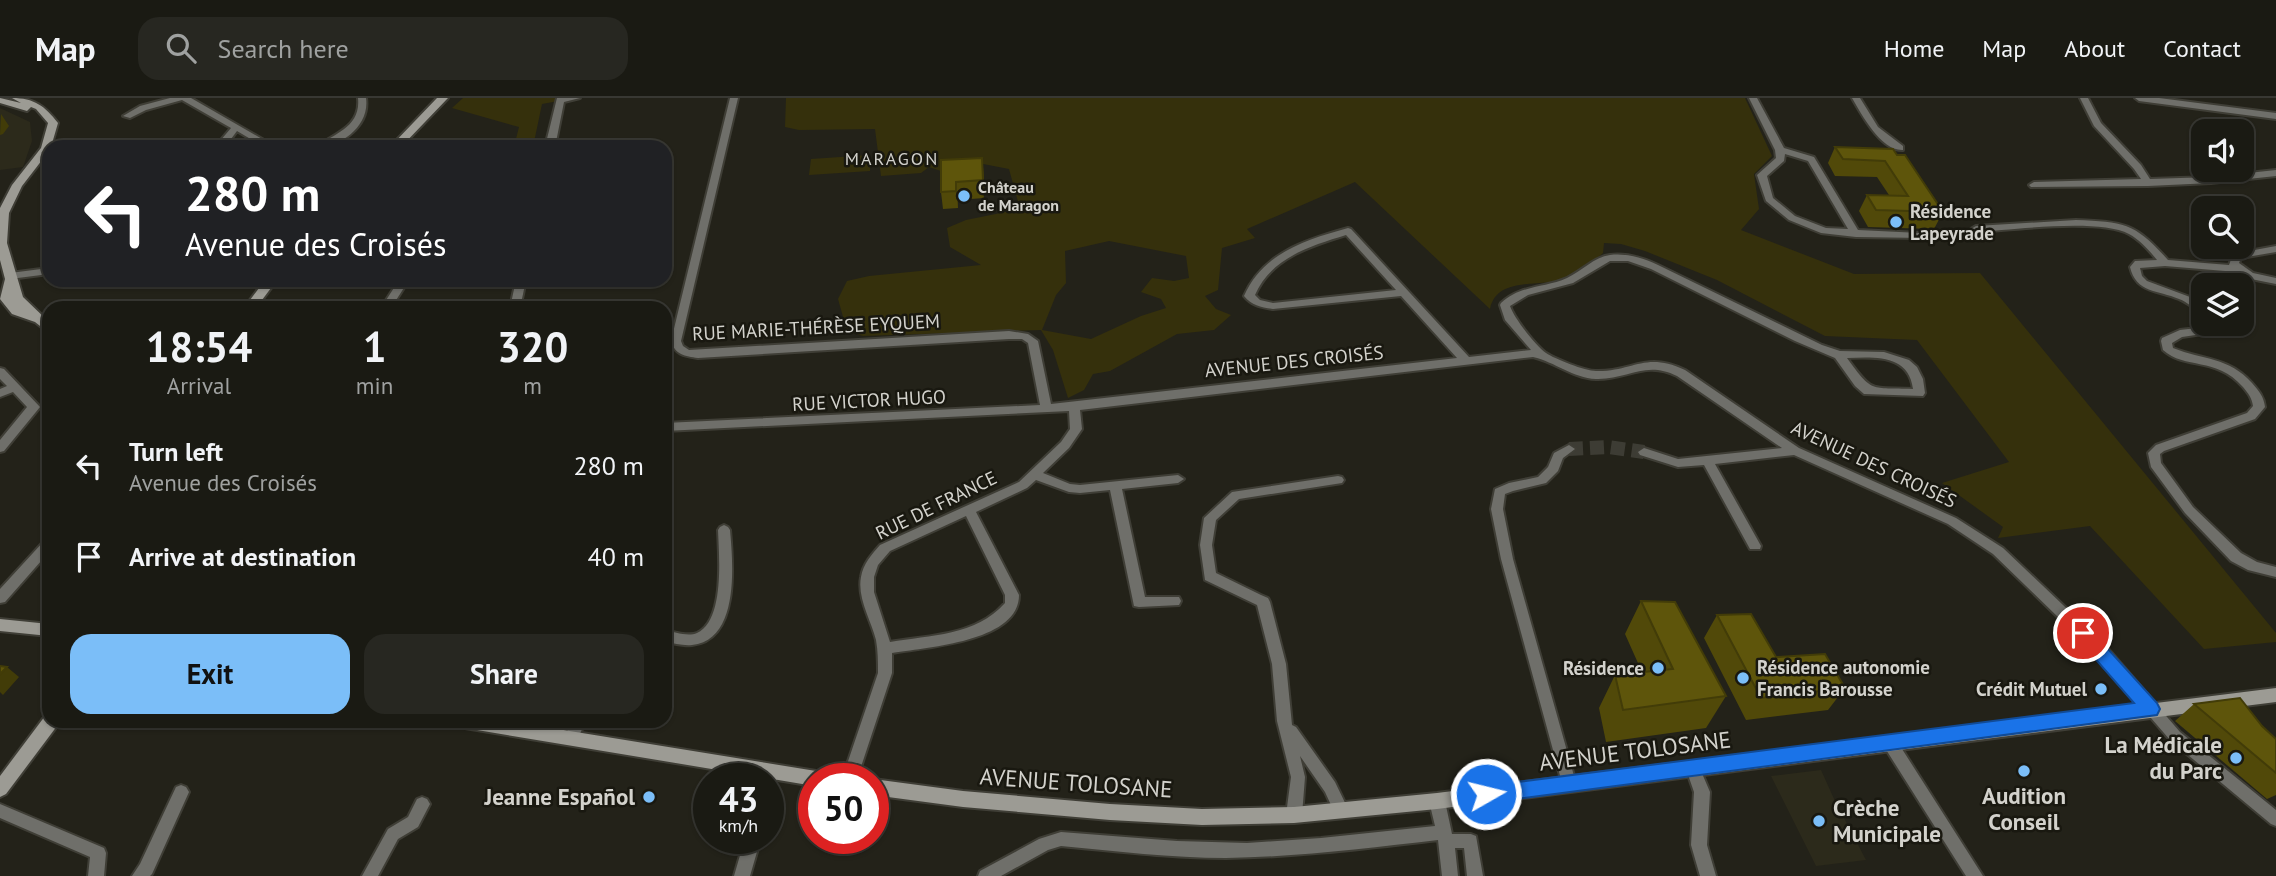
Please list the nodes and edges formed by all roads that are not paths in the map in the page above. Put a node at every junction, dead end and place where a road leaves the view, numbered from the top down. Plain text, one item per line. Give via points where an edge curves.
1 (17, 98) edge
2 (182, 98) edge
3 (362, 98) edge
4 (443, 98) edge
5 (576, 98) edge
6 (734, 98) edge
7 (1753, 98) edge
8 (1856, 98) edge
9 (2084, 98) edge
10 (2139, 98) edge
11 (561, 99) edge
12 (0, 100) edge
13 (127, 116) dead end
14 (2276, 116) edge
15 (235, 128) junction
16 (52, 133) junction
17 (49, 140) edge
18 (226, 140) edge
19 (258, 140) edge
20 (334, 140) edge
21 (402, 140) edge
22 (552, 140) edge
23 (1899, 148) dead end
24 (1780, 150) junction
25 (42, 153) edge
26 (2138, 167) junction
27 (2276, 173) edge
28 (2169, 181) junction
29 (2148, 183) junction
30 (2034, 185) dead end
31 (1976, 229) dead end
32 (1856, 234) junction
33 (1920, 236) dead end
34 (0, 243) edge
35 (2276, 249) edge
36 (2165, 262) junction
37 (2236, 269) junction
38 (42, 272) edge
39 (11, 278) junction
40 (2276, 281) edge
41 (1405, 292) junction
42 (2191, 298) edge
43 (9, 304) edge
44 (42, 325) edge
45 (2191, 333) edge
46 (1541, 354) junction
47 (1839, 355) junction
48 (1467, 362) junction
49 (0, 372) edge
50 (14, 387) junction
51 (0, 393) edge
52 (1074, 407) junction
53 (1046, 408) junction
54 (672, 427) edge
55 (0, 448) edge
56 (1569, 449) dead end
57 (1795, 451) junction
58 (1644, 452) tunnel mouth
59 (1707, 460) junction
60 (1036, 475) junction
61 (1178, 479) dead end
62 (1338, 480) dead end
63 (1115, 485) junction
64 (968, 510) junction
65 (724, 530) dead end
66 (1755, 546) dead end
67 (42, 552) edge
68 (2276, 572) edge
69 (0, 598) edge
70 (1174, 601) dead end
71 (0, 625) edge
72 (42, 629) edge
73 (672, 637) edge
74 (886, 648) junction
75 (2276, 696) edge
76 (2151, 709) junction
77 (1284, 721) junction
78 (45, 728) edge
79 (509, 728) edge
80 (575, 728) edge
81 (570, 738) junction
82 (1890, 743) junction
83 (693, 763) edge
84 (854, 763) edge
85 (1693, 769) junction
86 (1569, 783) junction
87 (0, 789) edge
88 (889, 789) edge
89 (181, 792) dead end
90 (1437, 801) junction
91 (422, 804) dead end
92 (0, 811) edge
93 (1341, 811) junction
94 (1294, 815) junction
95 (2276, 819) edge
96 (1445, 836) junction
97 (748, 854) edge
98 (96, 876) edge
99 (140, 876) edge
100 (370, 876) edge
101 (742, 876) edge
102 (986, 876) edge
103 (1450, 876) edge
104 (1475, 876) edge
105 (1708, 876) edge
106 (1976, 876) edge

1 - 16 main road via 48,115
2 - 13 street
2 - 15 street
3 - 20 street via 364,107 357,122
4 - 21 main road
5 - 11 street
6 - 53 street, RUE MARIE-THÉRÈSE EYQUEM via 678,348 698,354 1024,336 1033,341 1037,352
7 - 24 street
8 - 23 street via 1875,128
9 - 26 street via 2097,124
10 - 14 street
11 - 22 street
12 - 16 main road via 31,110
15 - 18 street
15 - 19 street
16 - 17 main road
24 - 32 street via 1811,159
24 - 32 street via 1781,159 1762,176 1769,199 1803,223 1824,231
25 - 34 main road via 17,185 3,213
26 - 28 street
26 - 29 street
27 - 28 street
28 - 29 street
29 - 30 street
31 - 36 street via 2106,225 2136,234
32 - 33 street
34 - 39 main road
35 - 37 street via 2237,256 2233,260
36 - 37 street
36 - 42 street via 2139,263 2135,273 2155,289
37 - 40 street
38 - 39 street
39 - 43 main road
41 - 41 street via 1348,231 1279,259 1253,282 1249,296 1273,306
41 - 48 street
43 - 44 main road
45 - 68 street via 2166,341 2168,350 2228,367 2259,400 2259,407 2251,416 2160,447 2154,453 2155,464 2189,510 2236,557
46 - 47 street via 1509,318 1505,305 1513,295 1578,278 1609,258 1636,259
46 - 48 street, AVENUE DES CROISÉS
46 - 57 street, AVENUE DES CROISÉS via 1583,373 1612,373 1650,363 1671,367
47 - 47 street via 1899,358 1907,364 1919,393 1868,390
48 - 52 street, AVENUE DES CROISÉS
49 - 50 street
50 - 51 street
50 - 55 street via 34,408
52 - 53 street, RUE VICTOR HUGO
52 - 60 street, RUE DE FRANCE via 1076,429
53 - 54 street, RUE VICTOR HUGO
56 - 86 street via 1558,456 1552,474 1543,480 1499,492 1497,509
57 - 59 street
57 - 76 street, AVENUE DES CROISÉS via 1952,521 1998,551 2099,648
58 - 59 street via 1678,463
59 - 66 street
60 - 63 street via 1069,488
60 - 64 street, RUE DE FRANCE
61 - 63 street
62 - 77 street via 1236,495 1210,518 1206,545 1210,576 1263,602 1279,664
63 - 70 street via 1139,603
64 - 74 street, RUE DE FRANCE via 885,548 873,559 865,583
64 - 74 street via 1012,595 1012,605 1000,620 965,634
65 - 73 street via 726,569 720,617 702,638
67 - 69 street
71 - 72 main road
74 - 84 street, RUE DE FRANCE via 885,673
75 - 76 main road, AVENUE TOLOSANE
76 - 82 main road, AVENUE TOLOSANE
76 - 95 street, AVENUE DES CROISÉS via 2175,736
77 - 93 street via 1330,787
77 - 94 street via 1298,777
78 - 87 main road
79 - 81 main road
80 - 81 street
81 - 83 main road
82 - 85 main road, AVENUE TOLOSANE
82 - 106 street
85 - 86 main road, AVENUE TOLOSANE
85 - 105 street via 1702,792 1699,845
86 - 90 main road, AVENUE TOLOSANE
88 - 94 main road, AVENUE TOLOSANE via 1110,812
89 - 99 street
90 - 93 main road, AVENUE TOLOSANE
90 - 96 street
91 - 100 street via 412,822 393,834
92 - 98 street via 98,853
93 - 94 main road, AVENUE TOLOSANE
96 - 102 street via 1247,850 1060,839
96 - 103 street
96 - 104 street via 1471,841
97 - 101 street

